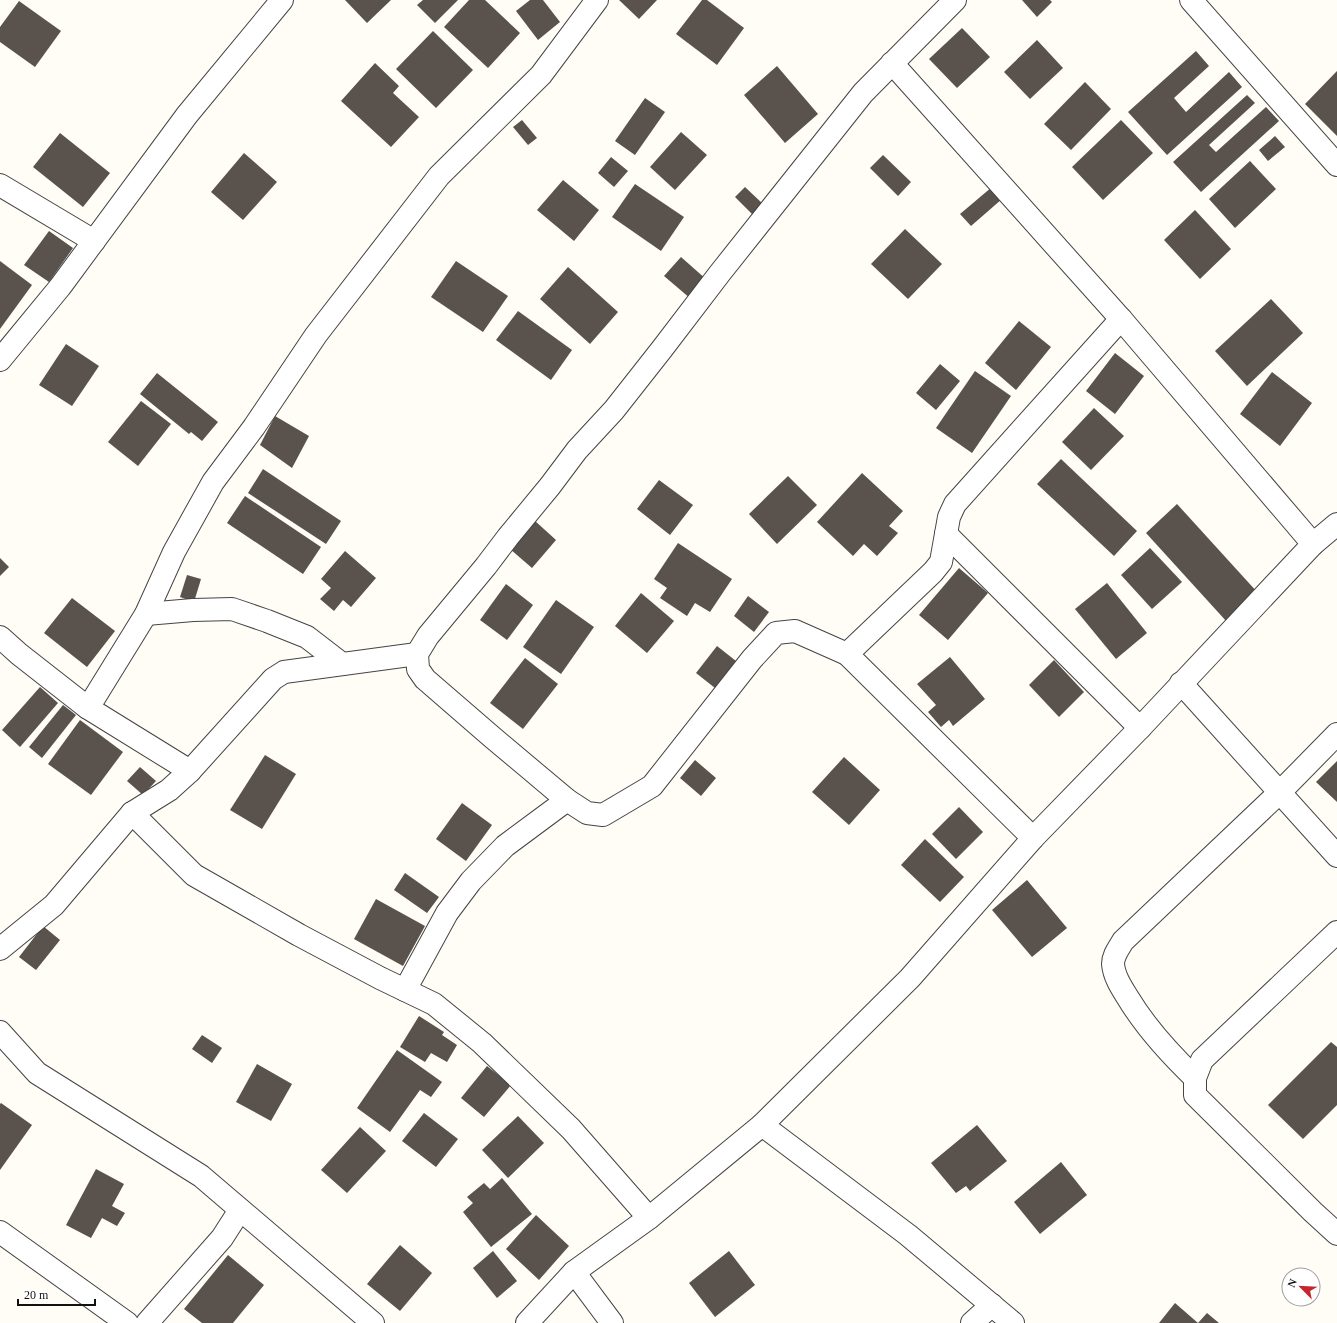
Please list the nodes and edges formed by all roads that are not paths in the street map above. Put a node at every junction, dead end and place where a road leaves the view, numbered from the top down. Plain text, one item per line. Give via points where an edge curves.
1 (282, 0) edge
2 (597, 0) edge
3 (955, 0) edge
4 (1191, 0) edge
5 (892, 63) junction
6 (1337, 165) edge
7 (0, 184) edge
8 (94, 241) junction
9 (1121, 318) junction
10 (0, 360) edge
11 (1335, 527) edge
12 (946, 534) junction
13 (1313, 544) junction
14 (146, 614) junction
15 (0, 637) edge
16 (417, 654) junction
17 (846, 654) junction
18 (342, 664) junction
19 (1181, 683) junction
20 (88, 708) junction
21 (1140, 728) junction
22 (1337, 734) edge
23 (190, 771) junction
24 (1280, 792) junction
25 (567, 800) junction
26 (132, 813) junction
27 (1033, 838) junction
28 (1337, 856) edge
29 (1337, 932) edge
30 (0, 950) edge
31 (405, 990) junction
32 (0, 1032) edge
33 (1195, 1078) junction
34 (762, 1125) junction
35 (240, 1210) junction
36 (649, 1218) junction
37 (0, 1232) edge
38 (1337, 1234) edge
39 (574, 1272) junction
40 (992, 1305) junction
41 (127, 1323) edge
42 (147, 1323) edge
43 (373, 1323) edge
44 (527, 1323) edge
45 (612, 1323) edge
46 (972, 1323) edge
47 (1013, 1323) edge

1 - 8 street via 187,115
2 - 14 street via 541,75 439,176 316,335 254,427 213,482 174,552
3 - 5 street
4 - 6 street
5 - 9 street
5 - 16 street via 862,93 624,398 577,450 428,636
7 - 8 street
8 - 10 street
9 - 12 street via 955,504 949,517
9 - 13 street
11 - 13 street
12 - 17 street via 941,562 937,567
12 - 21 street
13 - 19 street
14 - 18 street via 232,609 307,637
14 - 20 street
15 - 20 street
16 - 18 street
16 - 25 street via 418,669 425,679
17 - 25 street via 795,631 776,634 752,659 652,786 603,815 587,813
17 - 27 street
18 - 23 street via 284,672 273,679
19 - 21 street
19 - 24 street
20 - 23 street
21 - 27 street
22 - 24 street
23 - 26 street via 169,790
24 - 28 street
24 - 33 street via 1123,941 1115,954 1113,962 1121,987 1147,1027
25 - 31 street via 505,846 471,881 446,913
26 - 30 street via 54,905
26 - 31 street via 194,875 299,935
27 - 34 street via 910,978
29 - 33 street via 1202,1060
31 - 36 street via 434,1004 482,1043 571,1129
32 - 35 street via 37,1073 201,1176
33 - 38 street via 1195,1095
34 - 36 street
34 - 40 street via 908,1235
35 - 42 street via 222,1238
35 - 43 street
36 - 39 street
37 - 41 street
39 - 44 street
39 - 45 street
40 - 46 street
40 - 47 street

